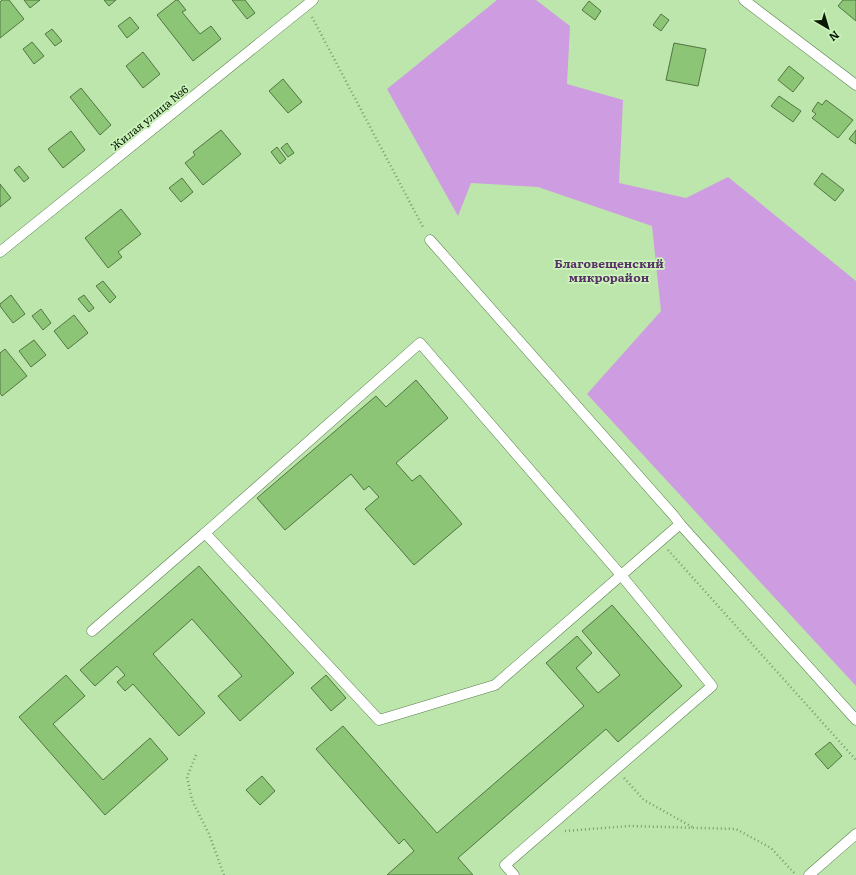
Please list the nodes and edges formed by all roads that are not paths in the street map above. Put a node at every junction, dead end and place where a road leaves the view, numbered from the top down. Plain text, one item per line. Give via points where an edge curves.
1 (744, 0) edge
2 (310, 3) edge
3 (856, 85) edge
4 (430, 240) road end
5 (0, 252) edge
6 (680, 524) junction
7 (205, 533) junction
8 (621, 576) junction
9 (92, 631) dead end
10 (856, 720) edge
11 (856, 834) edge
12 (514, 875) edge
13 (809, 875) edge

1 - 3 lane
2 - 5 lane, Жилая улица №6
4 - 6 lane
6 - 8 lane
6 - 10 lane
7 - 8 lane via 379,720 495,684
7 - 8 lane via 420,343
7 - 9 lane
8 - 12 lane via 712,686 505,865
11 - 13 lane

